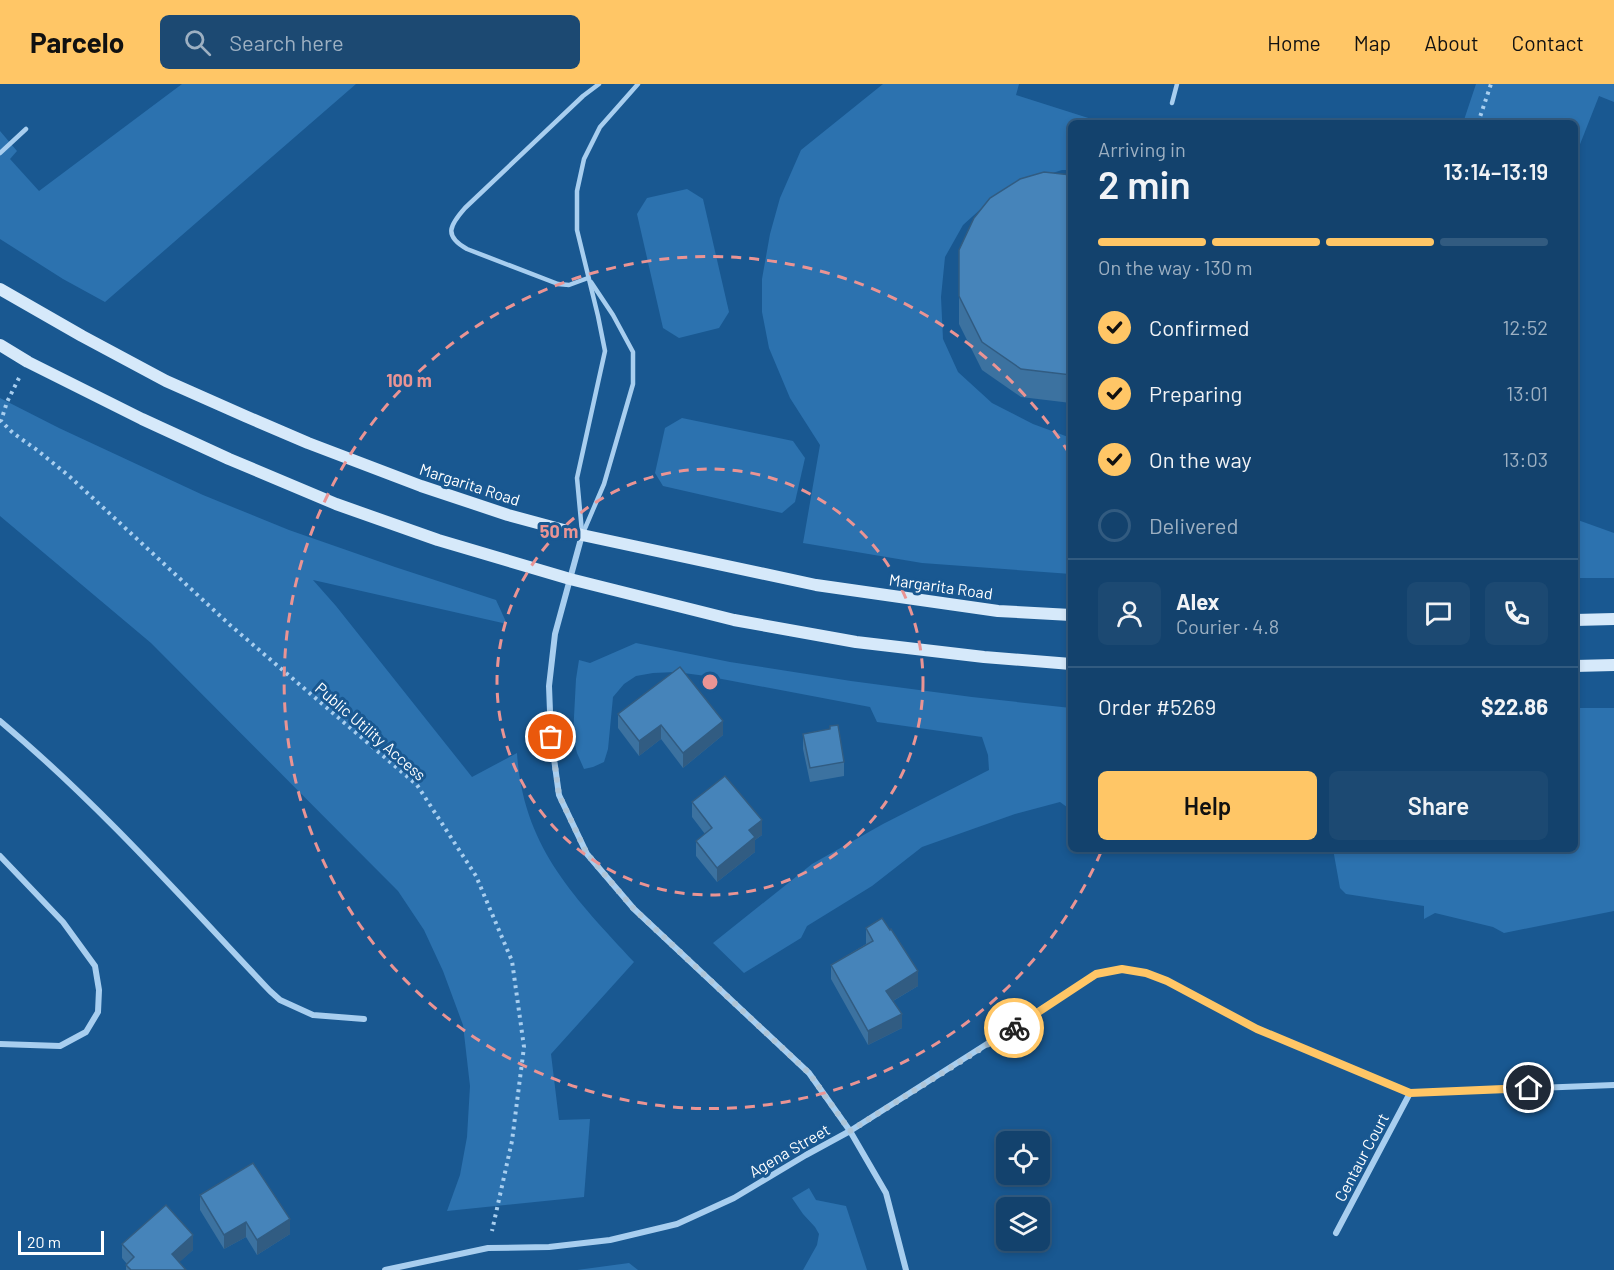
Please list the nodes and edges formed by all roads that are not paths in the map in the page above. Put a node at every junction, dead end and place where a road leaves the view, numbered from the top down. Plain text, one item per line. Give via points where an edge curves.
1 (599, 84) edge
2 (638, 84) edge
3 (1177, 84) edge
4 (1172, 102) dead end
5 (26, 129) dead end
6 (0, 153) edge
7 (588, 278) junction
8 (0, 289) edge
9 (0, 345) edge
10 (582, 535) junction
11 (570, 579) junction
12 (1068, 615) edge
13 (1614, 619) edge
14 (1578, 620) edge
15 (1068, 664) edge
16 (1614, 665) edge
17 (1578, 666) edge
18 (0, 721) edge
19 (0, 856) edge
20 (364, 1019) dead end
21 (0, 1044) edge
22 (1614, 1085) edge
23 (1410, 1093) junction
24 (850, 1131) junction
25 (1336, 1233) dead end
26 (385, 1270) edge
27 (906, 1270) edge

1 - 7 lane via 465,208 452,224 451,234 456,243 467,249 558,284
2 - 7 lane via 600,127 584,159 577,191 576,230
3 - 4 lane
5 - 6 lane
7 - 10 lane via 605,351 578,478
7 - 10 lane via 633,352 633,384 604,484
8 - 10 main road, Margarita Road via 166,381 245,417 421,486
9 - 11 main road via 142,419 336,504 438,540
10 - 11 street
10 - 12 main road, Margarita Road via 816,585 998,611
11 - 15 main road via 734,620 856,642
11 - 24 street via 555,634 549,686 551,737 559,795 587,854 634,909 809,1073
13 - 14 main road
16 - 17 main road
18 - 20 street via 74,786 280,1000 313,1015
19 - 21 street via 63,922 94,966 99,990 98,1012 86,1032 60,1046
22 - 23 street, Agena Street
23 - 24 street, Agena Street via 1257,1029 1167,981 1122,969 1096,974
23 - 25 street, Centaur Court
24 - 26 street, Agena Street via 734,1198 677,1224 610,1240 488,1248
24 - 27 street via 886,1193

